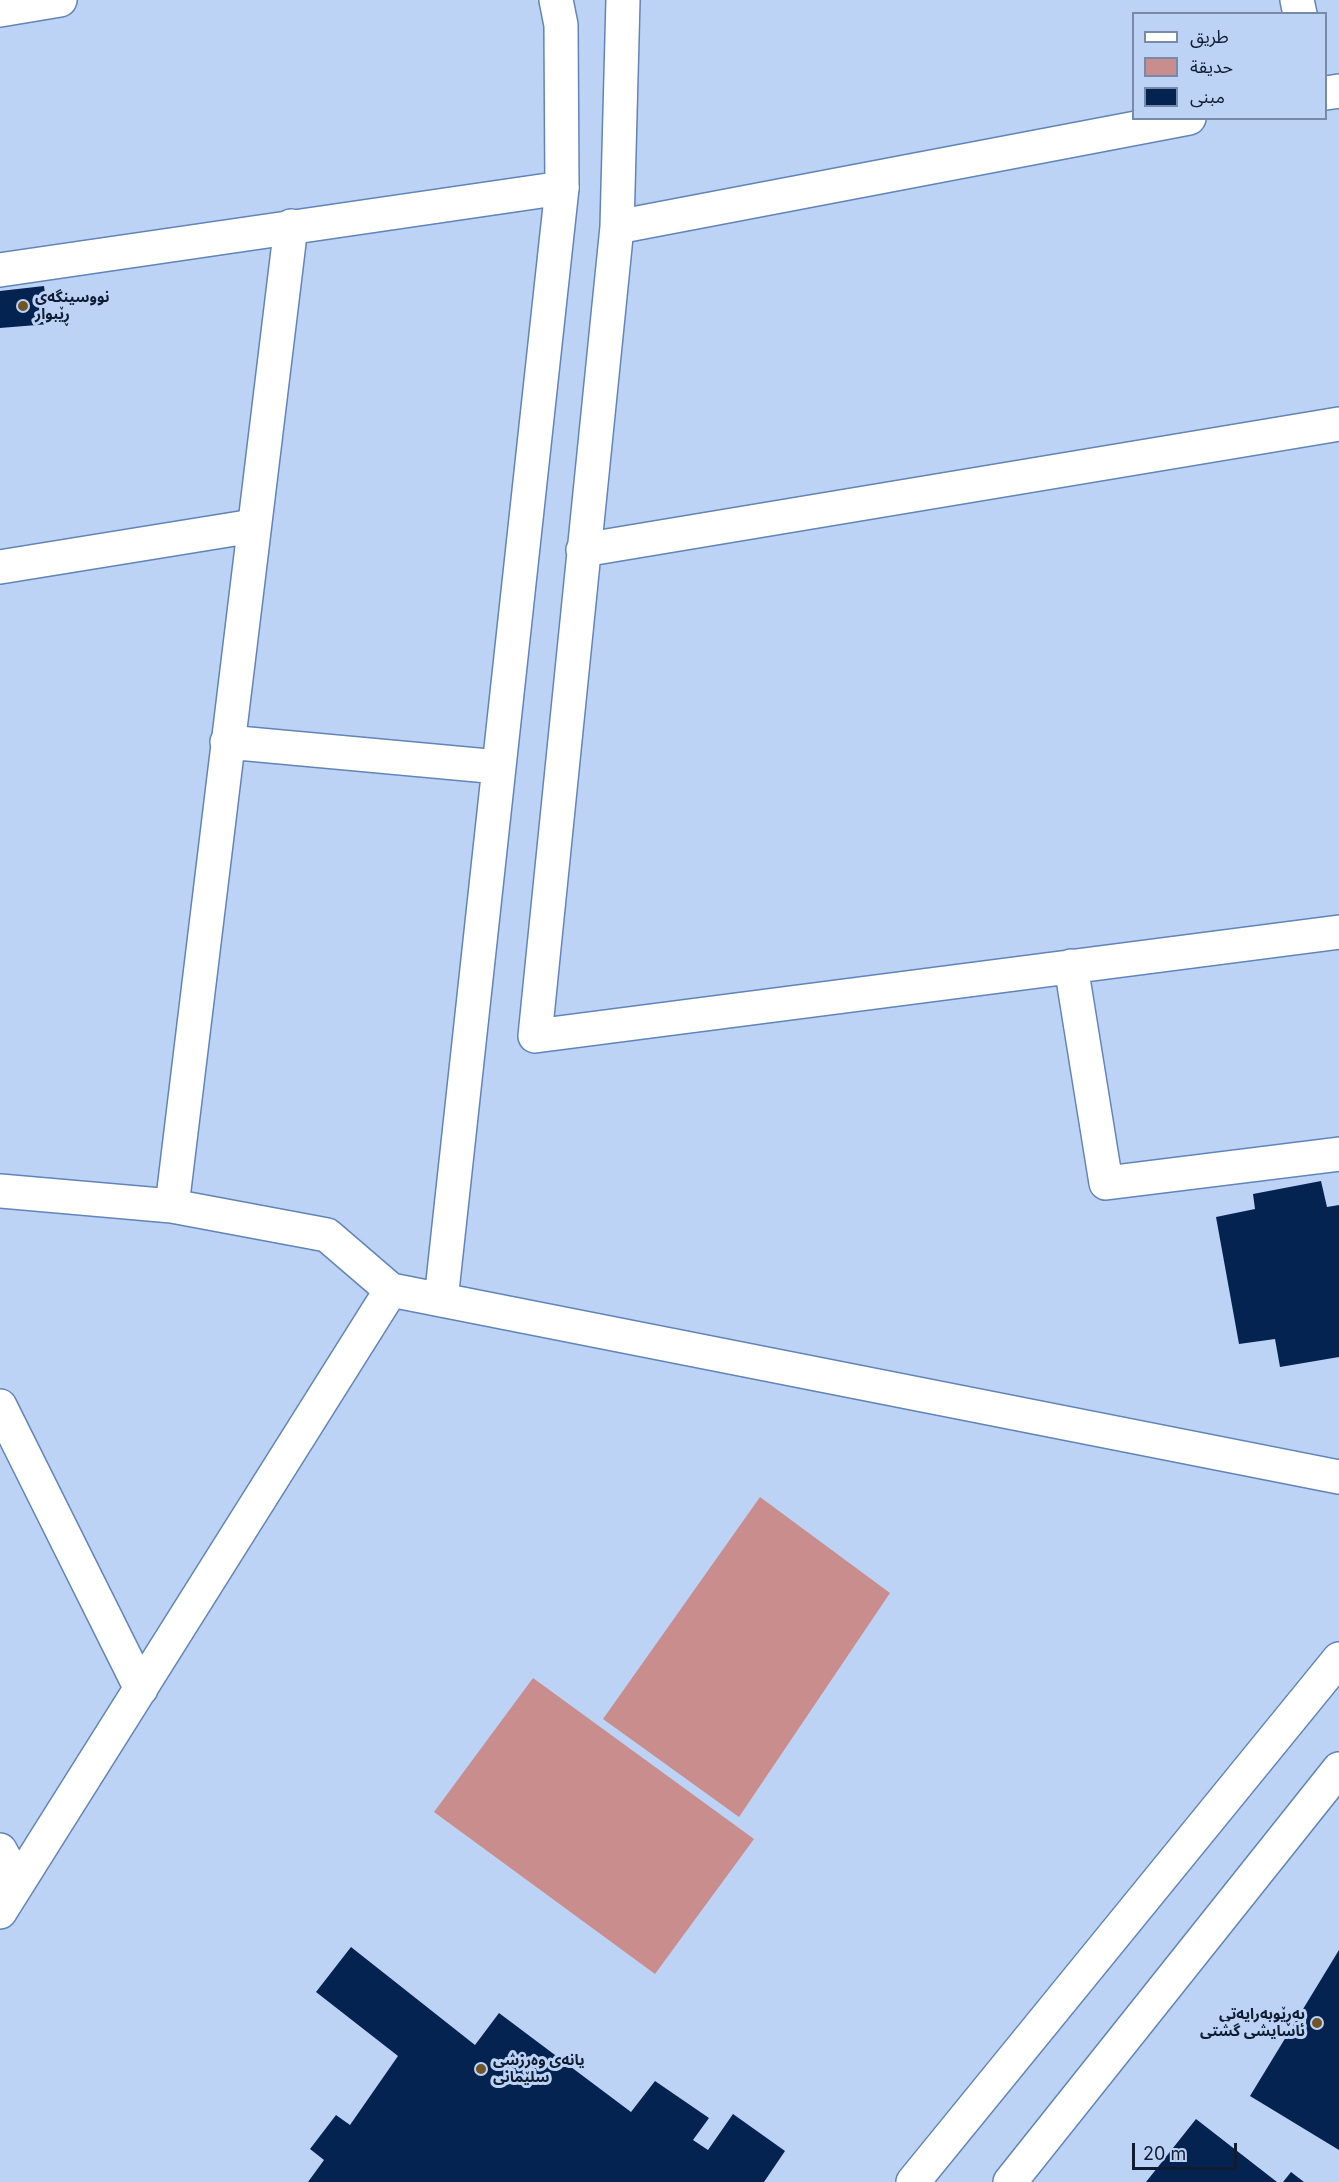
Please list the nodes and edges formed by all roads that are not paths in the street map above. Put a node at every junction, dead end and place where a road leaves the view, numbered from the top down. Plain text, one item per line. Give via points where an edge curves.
1 (60, 0) edge
2 (556, 0) edge
3 (623, 0) edge
4 (0, 9) edge
5 (1178, 120) edge
6 (562, 188) junction
7 (291, 226) junction
8 (617, 227) junction
9 (0, 270) edge
10 (1339, 424) edge
11 (253, 526) junction
12 (583, 550) junction
13 (0, 567) edge
14 (227, 742) junction
15 (499, 767) junction
16 (1339, 932) edge
17 (1071, 966) junction
18 (1339, 1154) edge
19 (0, 1191) edge
20 (172, 1206) junction
21 (391, 1290) junction
22 (441, 1300) junction
23 (0, 1406) edge
24 (1339, 1477) edge
25 (1339, 1659) edge
26 (141, 1689) junction
27 (1339, 1769) edge
28 (0, 1850) edge
29 (18, 1883) junction
30 (0, 1912) edge
31 (919, 2180) edge
32 (1010, 2182) edge

1 - 4 street
2 - 6 street via 561,25
3 - 8 street
5 - 8 street
6 - 7 street
6 - 15 street
7 - 9 street
7 - 11 street
8 - 12 street
10 - 12 street
11 - 13 street
11 - 14 street
12 - 17 street via 535,1036
14 - 15 street
14 - 20 street
15 - 22 street
16 - 17 street
17 - 18 street via 1106,1183
19 - 20 street
20 - 21 street via 327,1235
21 - 22 street
21 - 26 street
22 - 24 street
23 - 26 street
25 - 31 street
26 - 29 street
27 - 32 street
28 - 29 street
29 - 30 street

